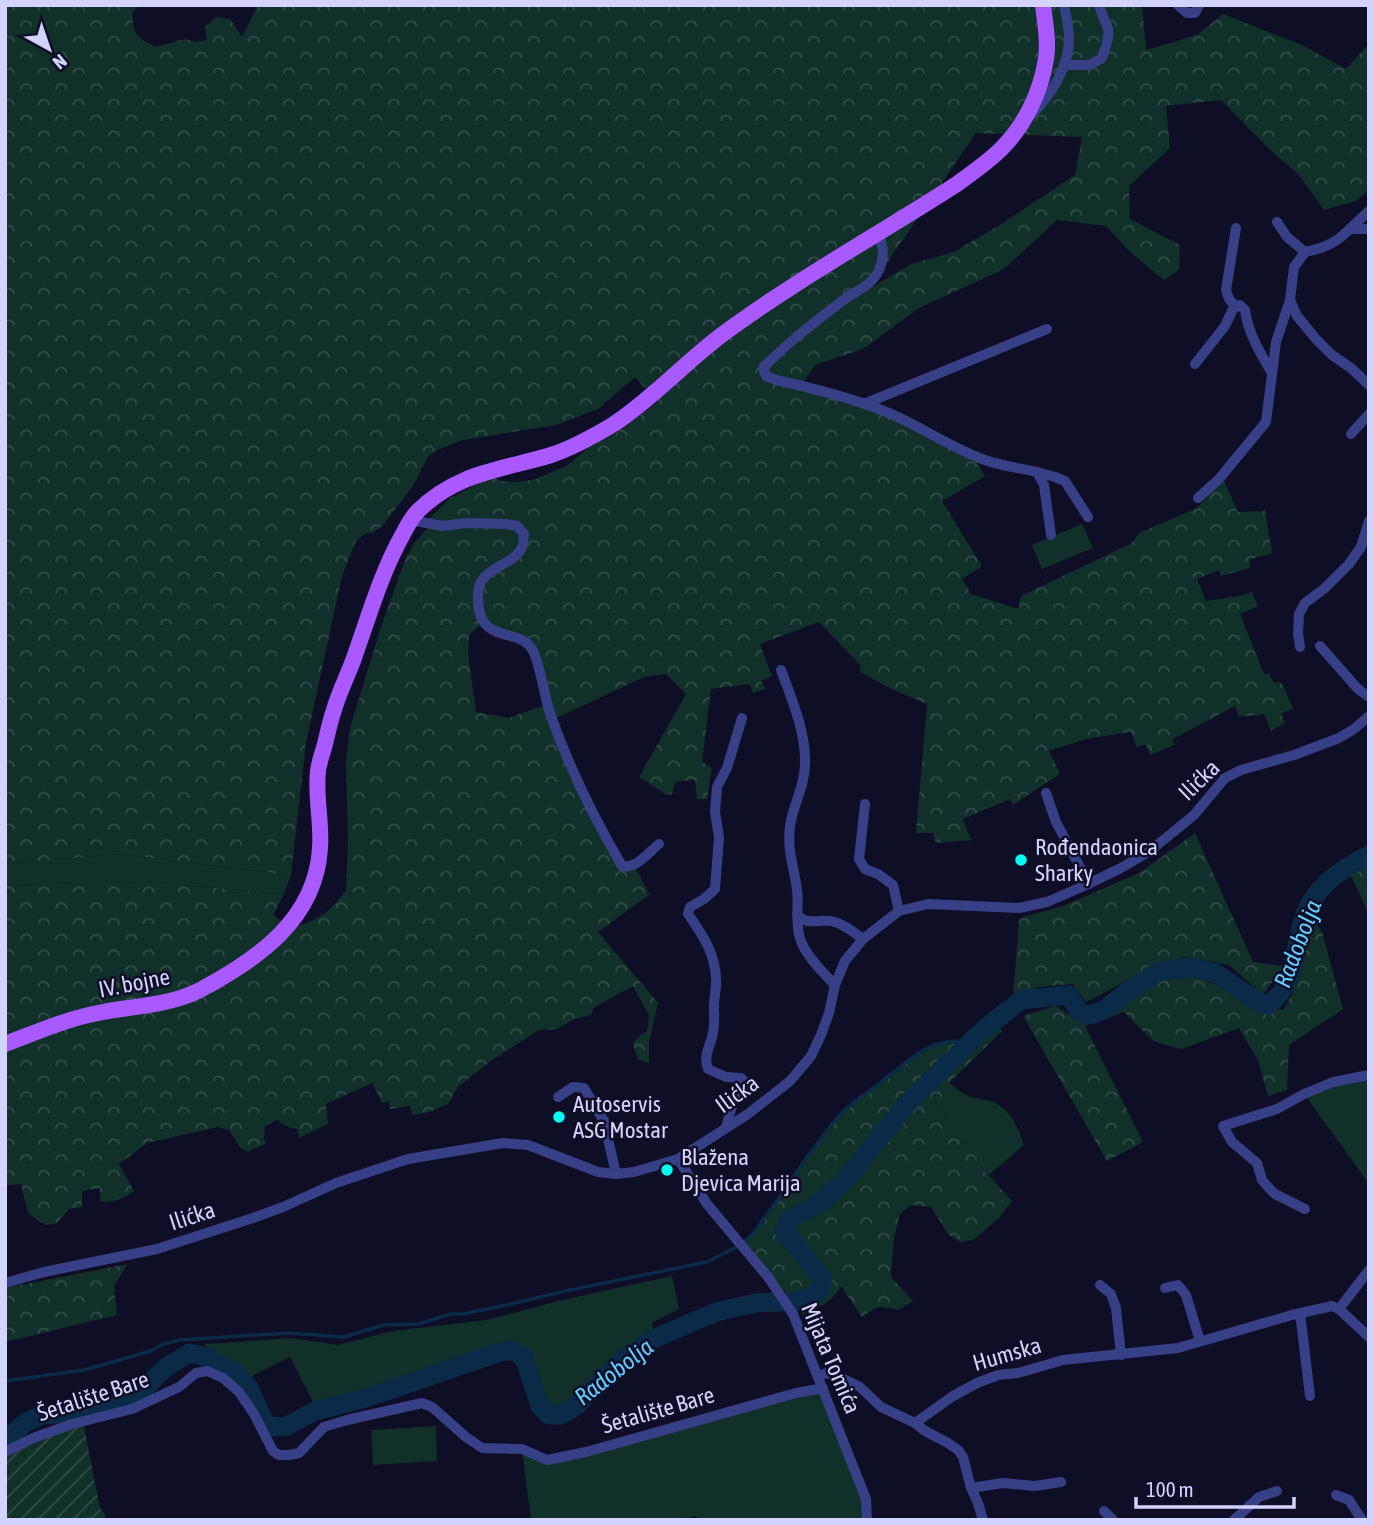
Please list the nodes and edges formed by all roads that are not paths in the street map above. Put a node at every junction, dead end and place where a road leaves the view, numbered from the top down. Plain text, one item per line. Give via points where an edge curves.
1 (1043, 5) edge
2 (1064, 5) edge
3 (1099, 5) edge
4 (1178, 5) edge
5 (1199, 5) edge
6 (1065, 65) junction
7 (1021, 124) junction
8 (1369, 211) edge
9 (1278, 222) dead end
10 (1236, 228) dead end
11 (1350, 229) junction
12 (1369, 229) edge
13 (879, 234) junction
14 (1305, 252) junction
15 (1290, 300) junction
16 (1236, 307) junction
17 (1047, 329) dead end
18 (1195, 364) dead end
19 (1272, 373) junction
20 (1369, 385) edge
21 (864, 404) junction
22 (1369, 414) edge
23 (1351, 434) dead end
24 (1037, 472) junction
25 (1198, 498) dead end
26 (1087, 517) dead end
27 (410, 520) junction
28 (1369, 521) edge
29 (1051, 535) dead end
30 (1320, 646) dead end
31 (1300, 647) dead end
32 (781, 670) dead end
33 (1369, 697) edge
34 (1369, 716) edge
35 (742, 718) dead end
36 (1046, 793) dead end
37 (865, 804) dead end
38 (659, 844) dead end
39 (1089, 884) junction
40 (899, 911) junction
41 (797, 915) junction
42 (863, 939) junction
43 (835, 985) junction
44 (5, 1044) edge
45 (1369, 1075) edge
46 (558, 1097) dead end
47 (726, 1128) junction
48 (678, 1159) junction
49 (616, 1174) junction
50 (1305, 1209) dead end
51 (1369, 1270) edge
52 (5, 1283) edge
53 (1100, 1285) dead end
54 (1165, 1288) dead end
55 (1339, 1309) junction
56 (1300, 1313) junction
57 (1369, 1337) edge
58 (1200, 1341) junction
59 (1121, 1355) junction
60 (819, 1376) junction
61 (823, 1388) junction
62 (1310, 1396) dead end
63 (915, 1423) junction
64 (5, 1452) edge
65 (1061, 1482) dead end
66 (971, 1488) junction
67 (1277, 1491) dead end
68 (1336, 1495) dead end
69 (1104, 1511) dead end
70 (867, 1520) edge
71 (983, 1520) edge
72 (1113, 1520) edge
73 (1234, 1520) edge
74 (1362, 1520) edge

1 - 7 main road, IV. bojne via 1046,58
2 - 6 street via 1069,38
3 - 6 street via 1109,31 1101,59 1089,65
4 - 5 street via 1187,13 1195,12
6 - 7 street via 1048,97
7 - 13 main road, IV. bojne via 981,166
8 - 11 street
9 - 14 street
10 - 16 street via 1226,290
11 - 12 street
11 - 14 street via 1336,242
13 - 21 street via 884,249 879,272 763,368 766,376 776,380
13 - 27 main road, IV. bojne via 725,332 616,422 576,445 460,481
14 - 15 street via 1294,267
15 - 19 street via 1276,342
15 - 20 street via 1316,339
16 - 18 street
16 - 19 street via 1245,310 1259,352
17 - 21 street
19 - 25 street via 1266,422
21 - 24 street via 963,451
22 - 23 street
24 - 26 street via 1065,481
24 - 29 street via 1044,485
27 - 38 street via 443,526 506,524 517,526 524,534 517,553 481,581 480,617 490,629 528,643 564,752 622,866 635,864
27 - 44 main road, IV. bojne via 384,571 334,710 318,768 317,869 292,922 264,949 197,991 178,999 76,1018
28 - 31 street via 1361,547 1349,564 1305,603 1299,614
30 - 33 street
32 - 41 street via 804,742 803,784 790,824 789,848
34 - 39 street, Ilićka via 1339,738 1225,778 1168,837
35 - 47 street via 717,787 715,890 688,914 712,953 716,979 716,1020 705,1060 708,1069 745,1082 746,1089 733,1102
36 - 39 street
37 - 40 street via 859,859 865,869 893,886
39 - 40 street, Ilićka via 1019,908 928,904
40 - 42 street, Ilićka
41 - 42 street via 810,923 840,923
41 - 43 street via 800,939 819,970
42 - 43 street, Ilićka via 845,961
43 - 47 street, Ilićka via 811,1056 790,1081
45 - 50 street via 1333,1082 1277,1109 1223,1126 1232,1142 1256,1163 1269,1188
46 - 49 street via 573,1087 584,1088 604,1121
47 - 48 street, Ilićka
48 - 49 street, Ilićka
48 - 60 street, Mijata Tomića via 707,1204 793,1314
49 - 52 street, Ilićka via 598,1172 528,1145 503,1143 455,1150 386,1166 157,1249
51 - 55 street
53 - 59 street via 1111,1294 1116,1308
54 - 58 street via 1178,1285 1186,1295
55 - 56 street, Humska via 1332,1306
55 - 57 street
56 - 58 street, Humska
56 - 62 street
58 - 59 street, Humska
59 - 63 street, Humska via 1063,1360 998,1375 953,1396
60 - 61 street, Mijata Tomića
60 - 63 street via 826,1373 850,1382 881,1407
61 - 64 street, Šetalište Bare via 547,1460 522,1449 482,1448 422,1403 324,1427 299,1453 279,1455 239,1392 207,1371 132,1409 72,1424
61 - 70 street, Mijata Tomića via 866,1499
63 - 66 street via 958,1450
65 - 66 street
66 - 71 street
67 - 73 street via 1259,1497
68 - 74 street via 1349,1500
69 - 72 street

